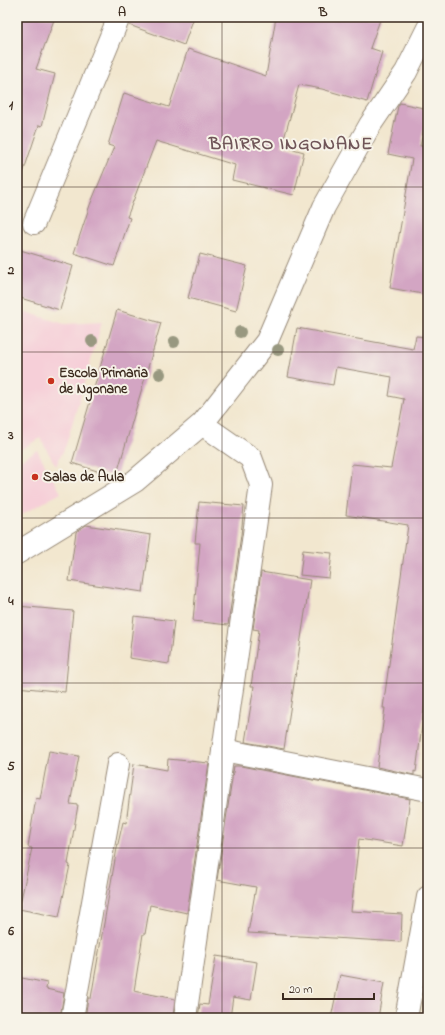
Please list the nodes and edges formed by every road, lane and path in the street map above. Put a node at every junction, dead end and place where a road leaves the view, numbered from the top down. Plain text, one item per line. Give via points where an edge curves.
1 (119, 17) edge
2 (428, 28) edge
3 (34, 223) dead end
4 (202, 424) junction
5 (17, 553) edge
6 (223, 750) junction
7 (118, 764) dead end
8 (428, 790) edge
9 (428, 897) edge
10 (72, 1018) edge
11 (185, 1018) edge
12 (406, 1018) edge

1 - 3 street
2 - 4 street via 406,72 370,125 324,207 268,341
4 - 5 street via 135,481
4 - 6 street via 251,458 261,484
6 - 8 street
6 - 11 street
7 - 10 street
9 - 12 street

